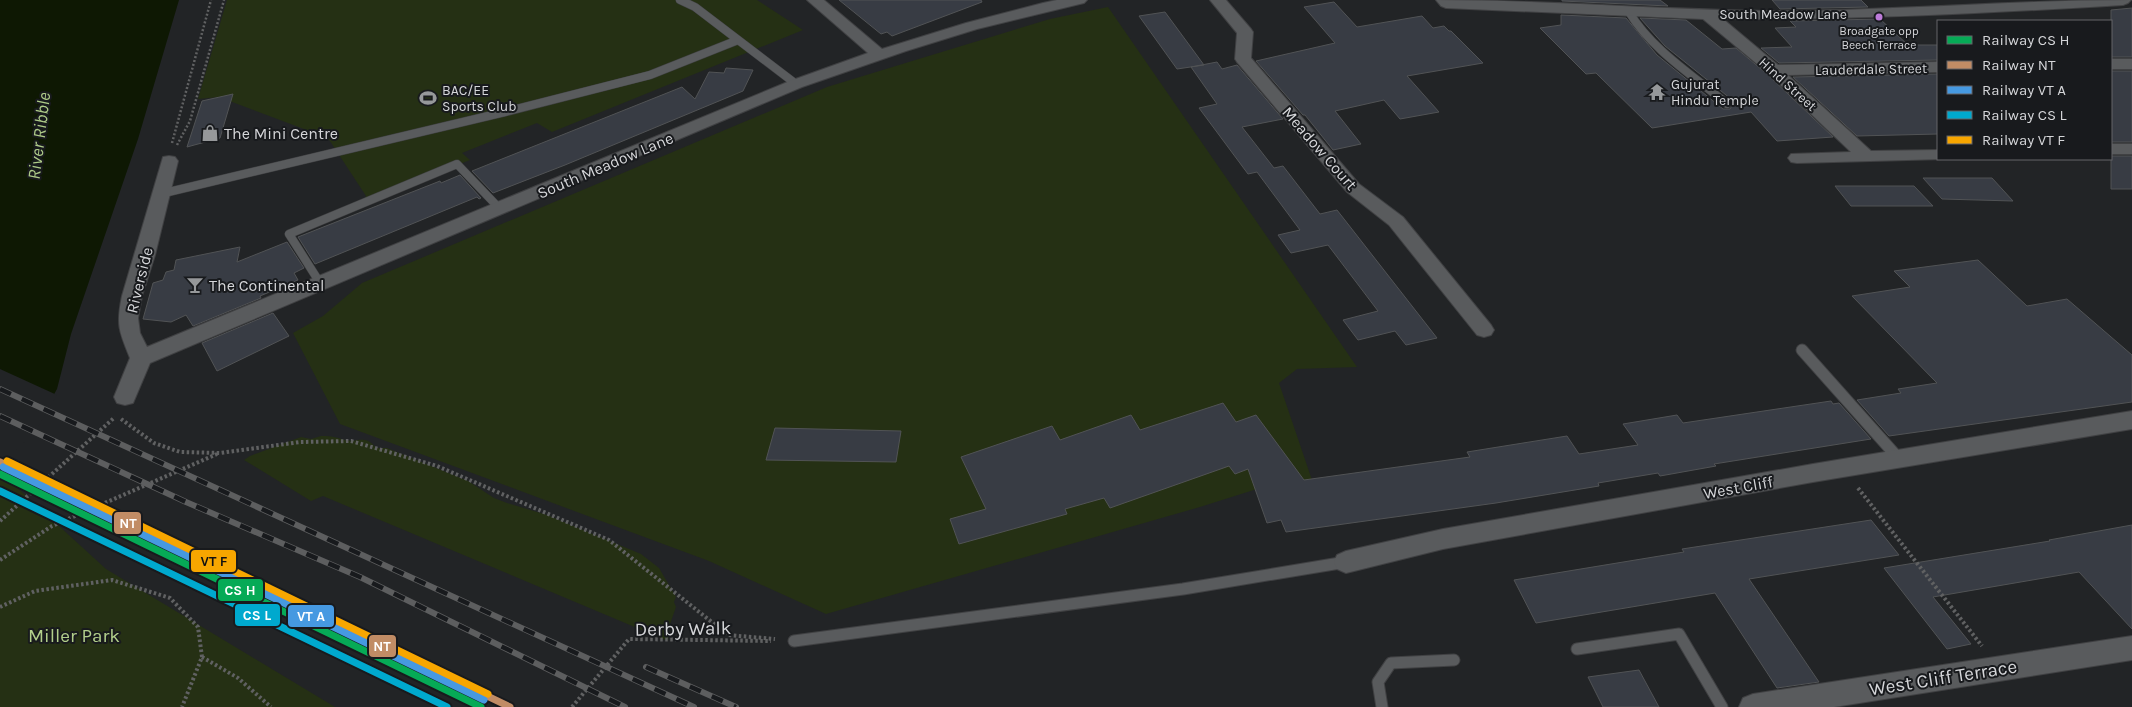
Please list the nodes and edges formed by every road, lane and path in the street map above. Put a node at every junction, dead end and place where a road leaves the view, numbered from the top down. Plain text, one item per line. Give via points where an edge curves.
1 (211, 0) edge
2 (224, 0) edge
3 (680, 0) edge
4 (815, 0) edge
5 (1079, 0) edge
6 (1218, 0) edge
7 (1444, 0) edge
8 (1867, 0) edge
9 (2123, 0) edge
10 (1020, 5) edge
11 (1629, 12) junction
12 (1880, 13) junction
13 (1707, 14) junction
14 (738, 40) junction
15 (879, 54) junction
16 (2112, 64) edge
17 (2132, 64) edge
18 (1937, 67) edge
19 (1774, 70) junction
20 (796, 84) junction
21 (1727, 104) dead end
22 (2132, 149) edge
23 (2112, 150) edge
24 (1937, 155) edge
25 (1867, 157) junction
26 (1797, 158) dead end
27 (169, 161) junction
28 (160, 194) junction
29 (500, 209) junction
30 (320, 283) junction
31 (1484, 330) dead end
32 (1802, 350) dead end
33 (141, 358) junction
34 (125, 397) dead end
35 (2132, 420) edge
36 (220, 453) junction
37 (1900, 460) junction
38 (1842, 469) junction
39 (0, 520) edge
40 (0, 560) edge
41 (1346, 562) joint
42 (0, 607) edge
43 (794, 641) junction
44 (2132, 648) edge
45 (1577, 649) dead end
46 (202, 657) junction
47 (1454, 660) dead end
48 (1999, 668) junction
49 (182, 707) edge
50 (271, 707) edge
51 (572, 707) edge
52 (1382, 707) edge
53 (1722, 707) edge
54 (1753, 707) edge

1 - 27 path
2 - 27 path via 190,121
3 - 14 lane
4 - 15 street
5 - 10 street, South Meadow Lane
6 - 31 street, Meadow Court via 1245,32 1243,59 1353,188 1396,221
7 - 11 street, South Meadow Lane via 1456,4
8 - 12 street
9 - 12 street, South Meadow Lane
10 - 15 street, South Meadow Lane
11 - 13 street, South Meadow Lane
11 - 21 lane via 1632,20 1660,47
12 - 13 street, South Meadow Lane
13 - 19 street, Hind Street
14 - 20 lane
14 - 28 lane via 650,75
15 - 20 street, South Meadow Lane
16 - 17 street
18 - 19 street, Lauderdale Street
19 - 25 street, Hind Street
20 - 29 street, South Meadow Lane
22 - 23 street
24 - 25 street
25 - 26 street
27 - 28 street, Riverside
28 - 33 street, Riverside via 128,318 130,333
29 - 30 street, South Meadow Lane
29 - 30 lane via 457,164 362,202 289,234
30 - 33 street, South Meadow Lane
32 - 37 lane
33 - 34 street
35 - 37 street, West Cliff
36 - 39 path via 180,452 154,443 117,416
36 - 40 path via 52,526
36 - 43 path via 300,442 351,441 438,466 609,540 728,635
37 - 38 street, West Cliff
38 - 41 street, West Cliff via 1443,539
38 - 48 path
41 - 43 lane via 1182,589
42 - 46 path via 34,590 112,580 170,598 198,627
43 - 51 path, Derby Walk via 629,639
44 - 48 street, West Cliff Terrace
45 - 53 lane via 1679,634
46 - 49 path
46 - 50 path via 238,678
47 - 52 lane via 1391,663 1378,682
48 - 54 street, West Cliff Terrace

